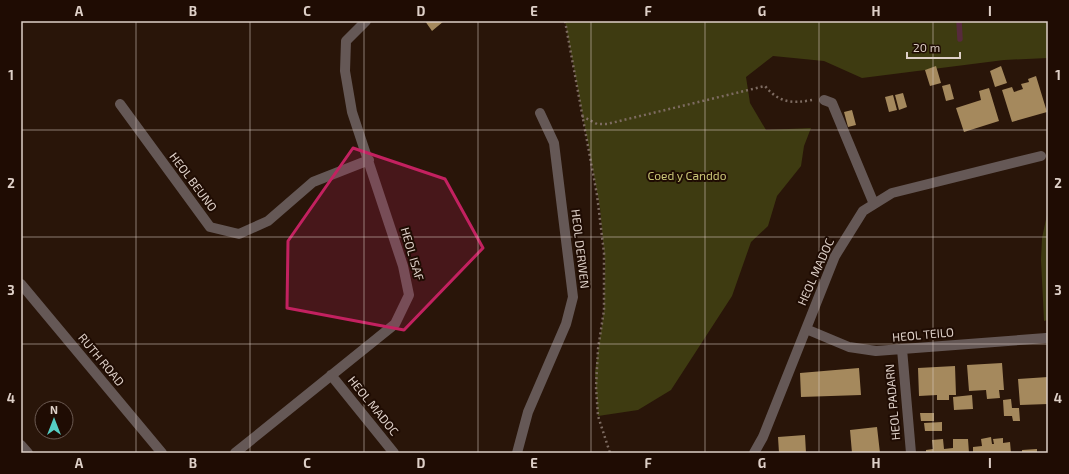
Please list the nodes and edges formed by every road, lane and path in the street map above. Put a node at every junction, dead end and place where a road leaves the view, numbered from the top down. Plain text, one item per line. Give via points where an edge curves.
1 (366, 21) edge
2 (565, 21) edge
3 (824, 100) joint
4 (120, 104) dead end
5 (540, 113) dead end
6 (582, 116) junction
7 (1041, 156) dead end
8 (368, 160) junction
9 (874, 204) junction
10 (21, 284) edge
11 (806, 329) junction
12 (1046, 338) dead end
13 (902, 349) junction
14 (331, 375) junction
15 (21, 445) edge
16 (28, 453) edge
17 (162, 453) edge
18 (235, 453) edge
19 (394, 453) edge
20 (517, 453) edge
21 (610, 453) edge
22 (754, 453) edge
23 (911, 453) edge

1 - 8 street, HEOL ISAF via 346,41 345,70 352,112
2 - 6 path
3 - 6 path via 780,99 764,86 606,124 597,124
3 - 9 street via 832,103
4 - 8 street, HEOL BEUNO via 210,226 239,234 268,221 313,182
5 - 20 street, HEOL DERWEN via 554,143 573,297 566,324 528,412
6 - 21 path via 597,195 604,254 604,310 596,387 598,416
7 - 9 street, HEOL MADOC via 892,193
8 - 14 street, HEOL ISAF via 403,266 409,295 396,324
9 - 11 street, HEOL MADOC via 863,211 835,256
10 - 17 street, RUTH ROAD
11 - 13 street, HEOL TEILO via 849,347 876,351
11 - 22 street, HEOL MADOC via 763,437
12 - 13 street, HEOL TEILO
13 - 23 street, HEOL PADARN
14 - 18 street, HEOL ISAF
14 - 19 street, HEOL MADOC
15 - 16 street

